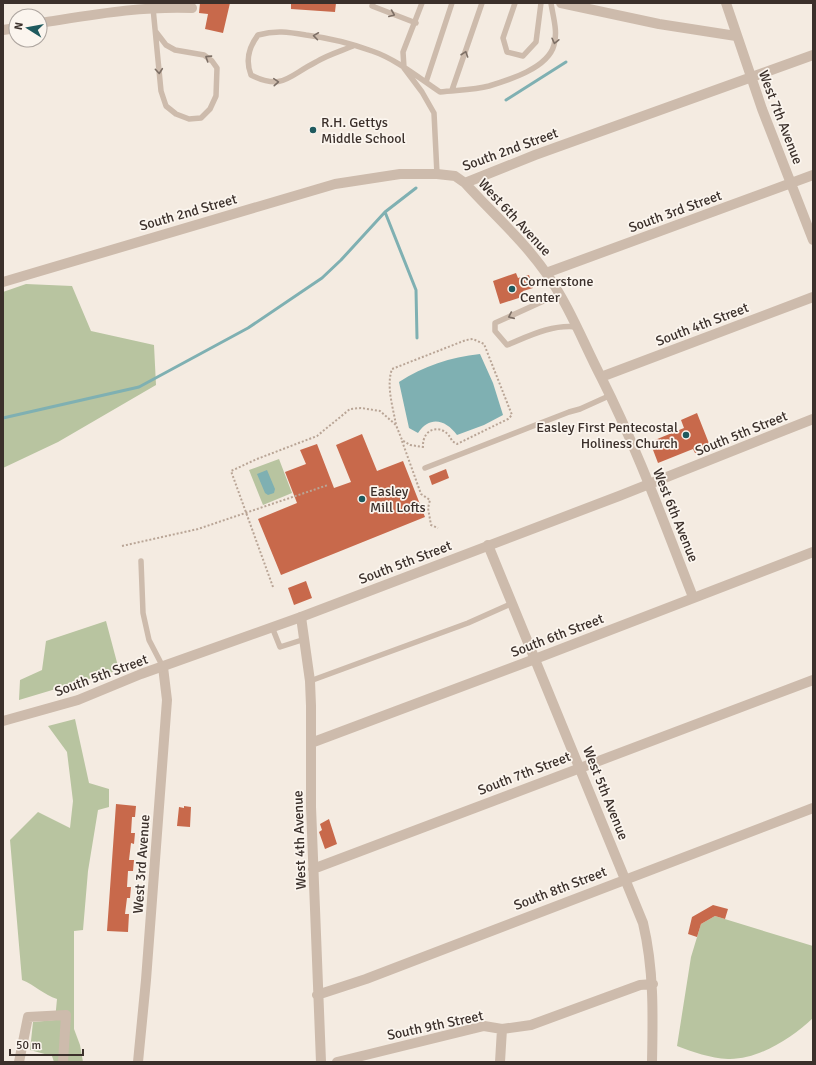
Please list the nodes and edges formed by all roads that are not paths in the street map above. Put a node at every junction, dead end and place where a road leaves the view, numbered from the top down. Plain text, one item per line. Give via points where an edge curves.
1 (373, 3) edge
2 (422, 3) edge
3 (452, 3) edge
4 (482, 3) edge
5 (515, 3) edge
6 (541, 3) edge
7 (551, 3) edge
8 (561, 3) edge
9 (726, 3) edge
10 (153, 7) junction
11 (105, 8) edge
12 (192, 8) dead end
13 (48, 22) edge
14 (416, 24) junction
15 (156, 32) junction
16 (736, 36) junction
17 (353, 46) junction
18 (813, 55) edge
19 (404, 68) junction
20 (751, 78) junction
21 (426, 82) junction
22 (452, 90) junction
23 (437, 174) junction
24 (813, 175) edge
25 (464, 183) junction
26 (791, 183) junction
27 (813, 240) edge
28 (546, 273) junction
29 (3, 282) edge
30 (559, 294) junction
31 (813, 297) edge
32 (577, 327) junction
33 (601, 377) junction
34 (611, 395) junction
35 (813, 419) edge
36 (425, 468) dead end
37 (649, 484) junction
38 (488, 545) junction
39 (813, 552) edge
40 (141, 561) dead end
41 (694, 597) junction
42 (512, 603) junction
43 (301, 617) junction
44 (272, 627) junction
45 (305, 639) junction
46 (535, 659) junction
47 (163, 667) junction
48 (813, 680) edge
49 (310, 681) junction
50 (3, 721) edge
51 (311, 743) junction
52 (580, 767) junction
53 (813, 808) edge
54 (313, 869) junction
55 (625, 879) junction
56 (653, 984) junction
57 (317, 995) junction
58 (502, 1029) junction
59 (19, 1062) edge
60 (63, 1062) edge
61 (138, 1062) edge
62 (321, 1062) edge
63 (336, 1062) edge
64 (500, 1062) edge
65 (652, 1062) edge

1 -> 14 lane via 372,6
2 - 14 lane
3 - 21 lane
22 -> 4 lane
5 - 6 lane via 503,38 507,52 523,56 536,42
7 -> 22 lane via 556,34 554,47 536,68 489,86
8 - 16 street via 659,24
9 - 16 street, West 7th Avenue
10 - 11 street
10 - 12 street
10 - 15 lane
11 - 13 street
14 - 19 lane via 403,52
15 -> 15 lane via 161,91 166,106 176,114 189,119 202,118 216,96 217,68 204,55 176,50 166,45
16 - 20 street, West 7th Avenue
17 -> 17 lane via 343,41 274,31 258,34 251,45 248,67 251,75 266,82 283,81 317,61
17 - 19 lane via 373,51
18 - 20 street, South 2nd Street
19 - 21 lane
19 - 23 lane via 434,113
20 - 25 street, South 2nd Street
20 - 26 street, West 7th Avenue
21 - 22 lane via 440,92
23 - 25 street, South 2nd Street via 455,176
23 - 29 street, South 2nd Street via 400,174 334,184
24 - 26 street, South 3rd Street
25 - 28 street, West 6th Avenue
26 - 27 street, West 7th Avenue
26 - 28 street, South 3rd Street
28 - 30 street, West 6th Avenue
30 - 32 street, West 6th Avenue
30 -> 32 lane via 495,323 496,331 507,345 553,328
31 - 33 street, South 4th Street
32 - 33 street, West 6th Avenue
33 - 34 street, West 6th Avenue
34 - 36 lane
34 - 37 street, West 6th Avenue
35 - 37 street, South 5th Street
37 - 38 street, South 5th Street
37 - 41 street, West 6th Avenue
38 - 42 street, West 5th Avenue
38 - 43 street, South 5th Street
39 - 41 street, South 6th Street
40 - 47 lane via 143,613 149,640
41 - 46 street, South 6th Street
42 - 46 street, West 5th Avenue
42 - 49 lane via 468,623
43 - 44 street, South 5th Street
43 - 45 street, West 4th Avenue
44 - 45 lane via 280,647
44 - 47 street, South 5th Street
45 - 49 street, West 4th Avenue
46 - 51 street, South 6th Street
46 - 52 street, West 5th Avenue
47 - 50 street, South 5th Street via 78,700
47 - 61 street, West 3rd Avenue via 167,700
48 - 52 street, South 7th Street
49 - 51 street, West 4th Avenue
51 - 54 street, West 4th Avenue via 310,807
52 - 54 street, South 7th Street
52 - 55 street, West 5th Avenue
53 - 55 street, South 8th Street
54 - 57 street, West 4th Avenue
55 - 56 street, West 5th Avenue via 643,923
55 - 57 street, South 8th Street via 366,979
56 - 58 street, South 9th Street via 640,985 531,1025
56 - 65 street, West 5th Avenue
57 - 62 street, West 4th Avenue
58 - 63 street, South 9th Street via 484,1026
58 - 64 street
59 - 60 street via 28,1017 56,1014 66,1015

